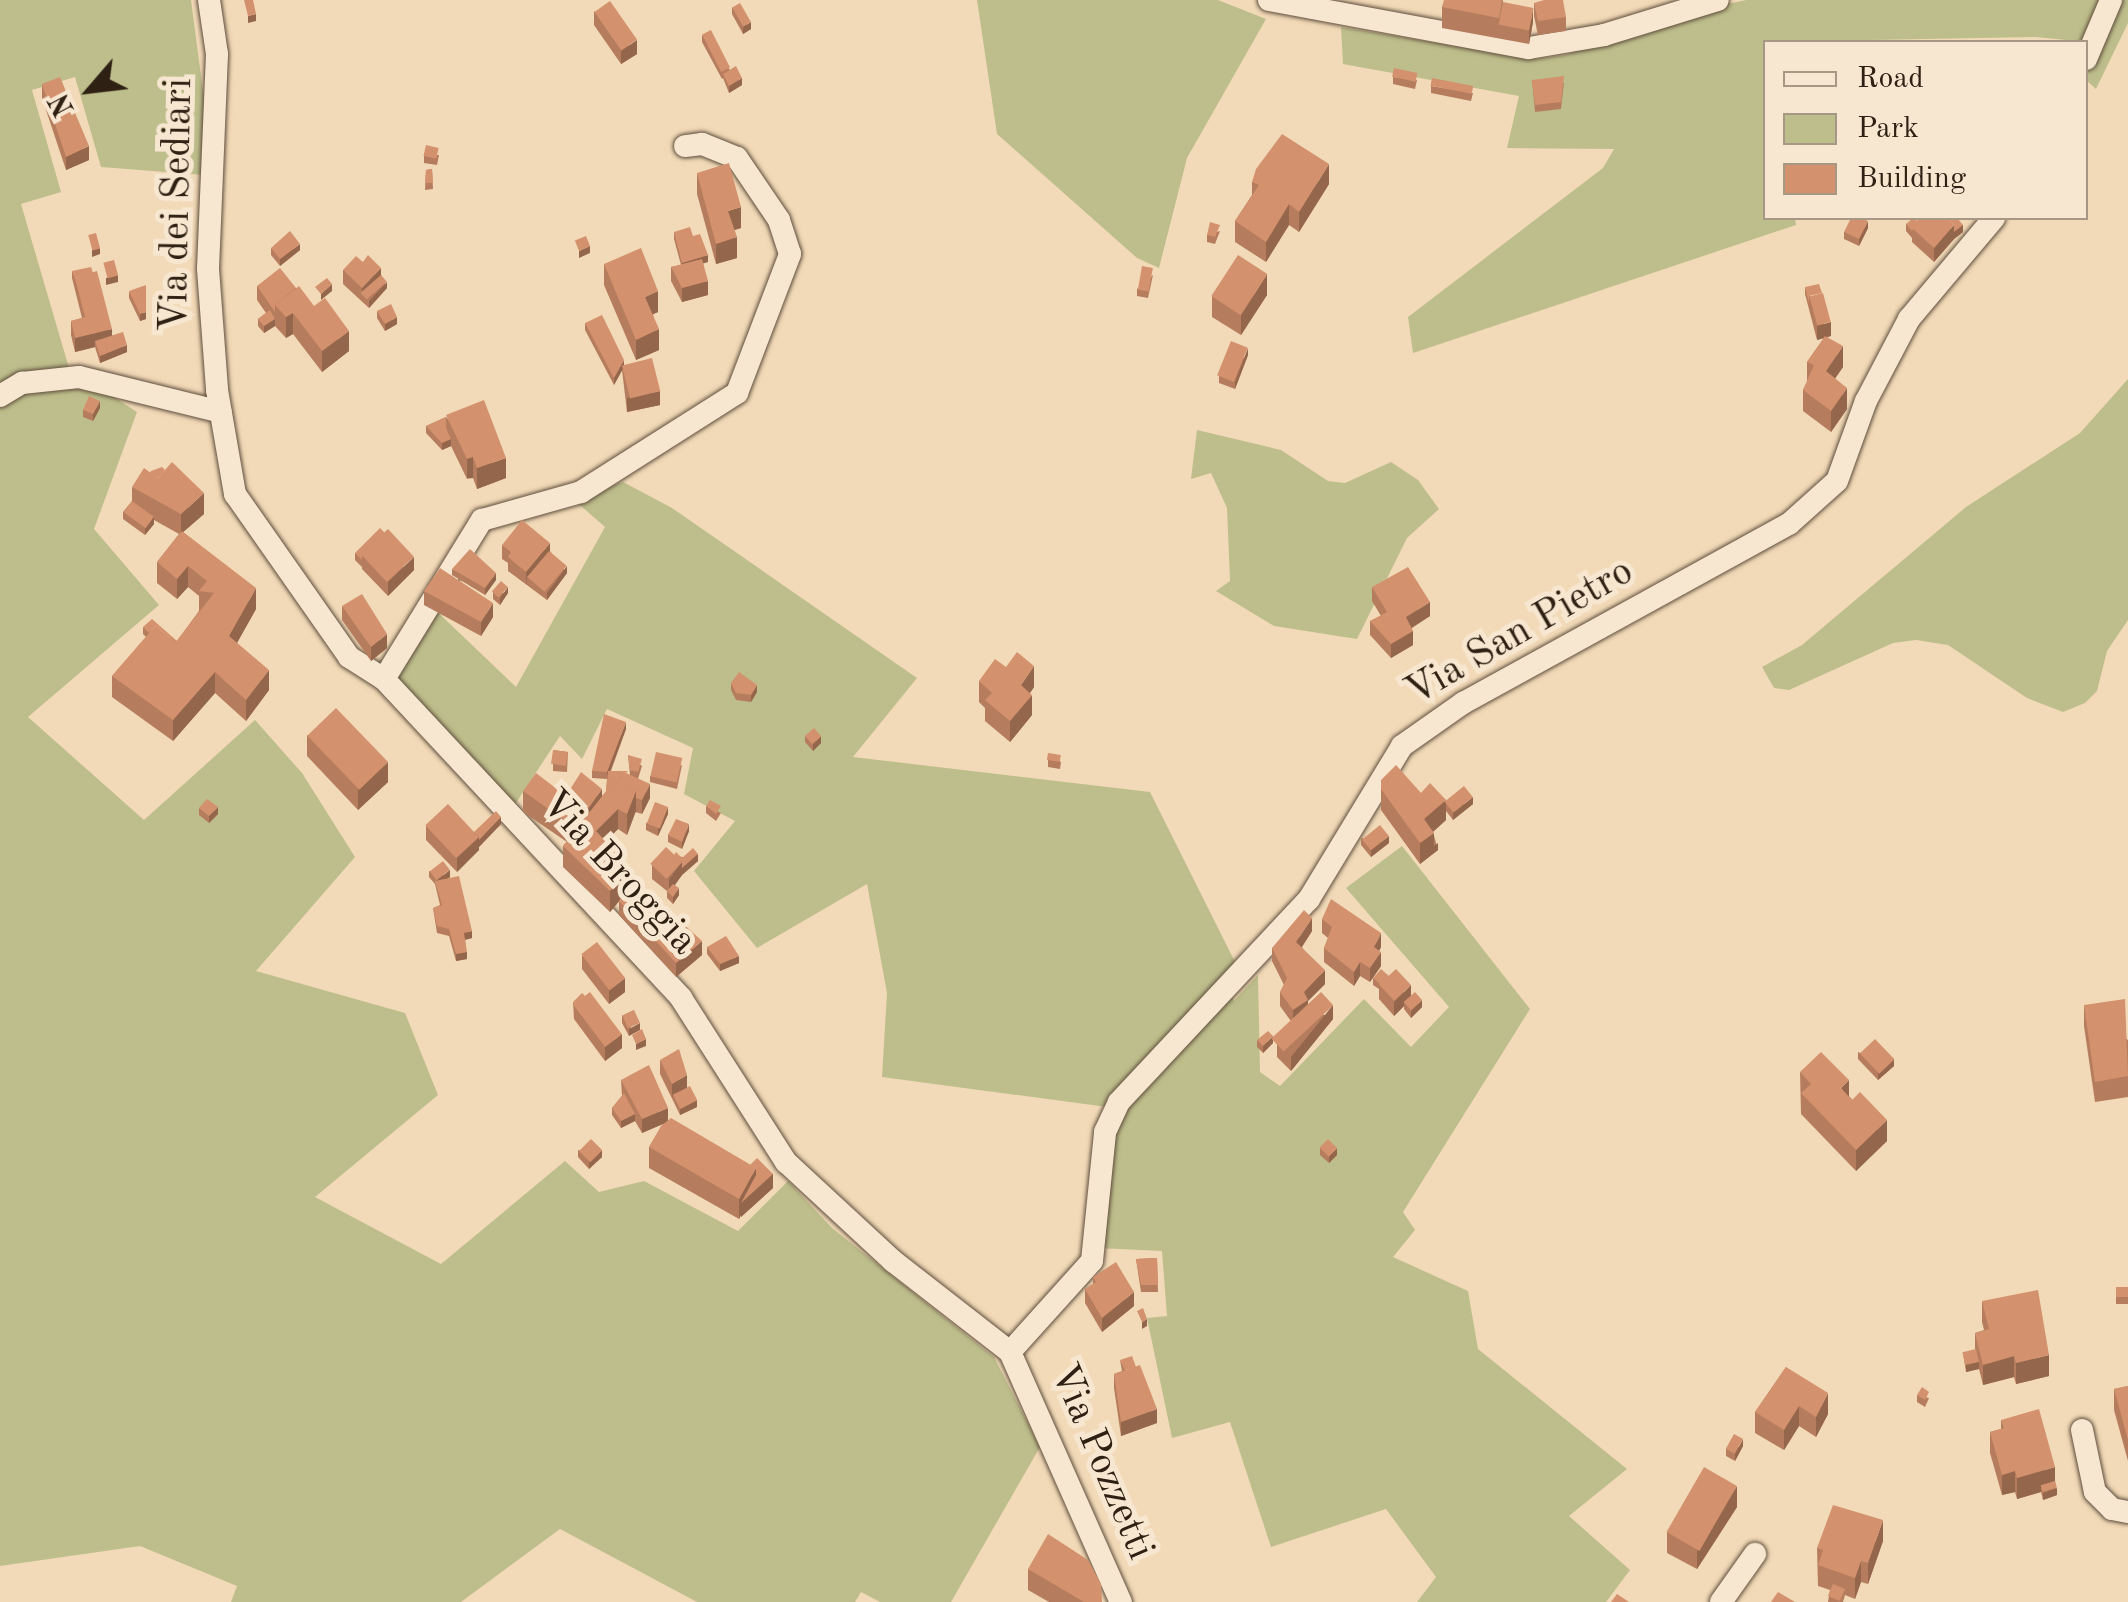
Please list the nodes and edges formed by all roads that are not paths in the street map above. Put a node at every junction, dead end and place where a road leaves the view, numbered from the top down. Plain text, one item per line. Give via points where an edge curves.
1 (209, 0) edge
2 (1269, 0) edge
3 (1370, 0) edge
4 (1718, 0) edge
5 (2111, 0) edge
6 (1340, 18) junction
7 (2088, 54) edge
8 (685, 146) dead end
9 (1992, 220) edge
10 (0, 396) edge
11 (221, 412) junction
12 (384, 679) junction
13 (1010, 1352) junction
14 (2082, 1430) dead end
15 (2128, 1512) edge
16 (1755, 1554) dead end
17 (1121, 1602) edge
18 (1720, 1602) edge

1 - 11 street, Via dei Sediari via 217,54 208,269
2 - 6 street
3 - 6 street
4 - 6 street via 1604,35 1529,48
5 - 7 street
8 - 12 street via 702,144 737,158 779,220 790,254 737,392 581,492 482,520
9 - 13 street, Via San Pietro via 1909,319 1866,401 1838,481 1789,524 1463,703 1402,746 1309,899 1119,1102 1105,1132 1092,1262
10 - 11 street via 22,383 79,377
11 - 12 street, Via Broggia via 235,494 349,657
12 - 13 street, Via Broggia via 681,998 786,1162 893,1260
13 - 17 street, Via Pozzetti
14 - 15 street via 2095,1492 2112,1509
16 - 18 street

